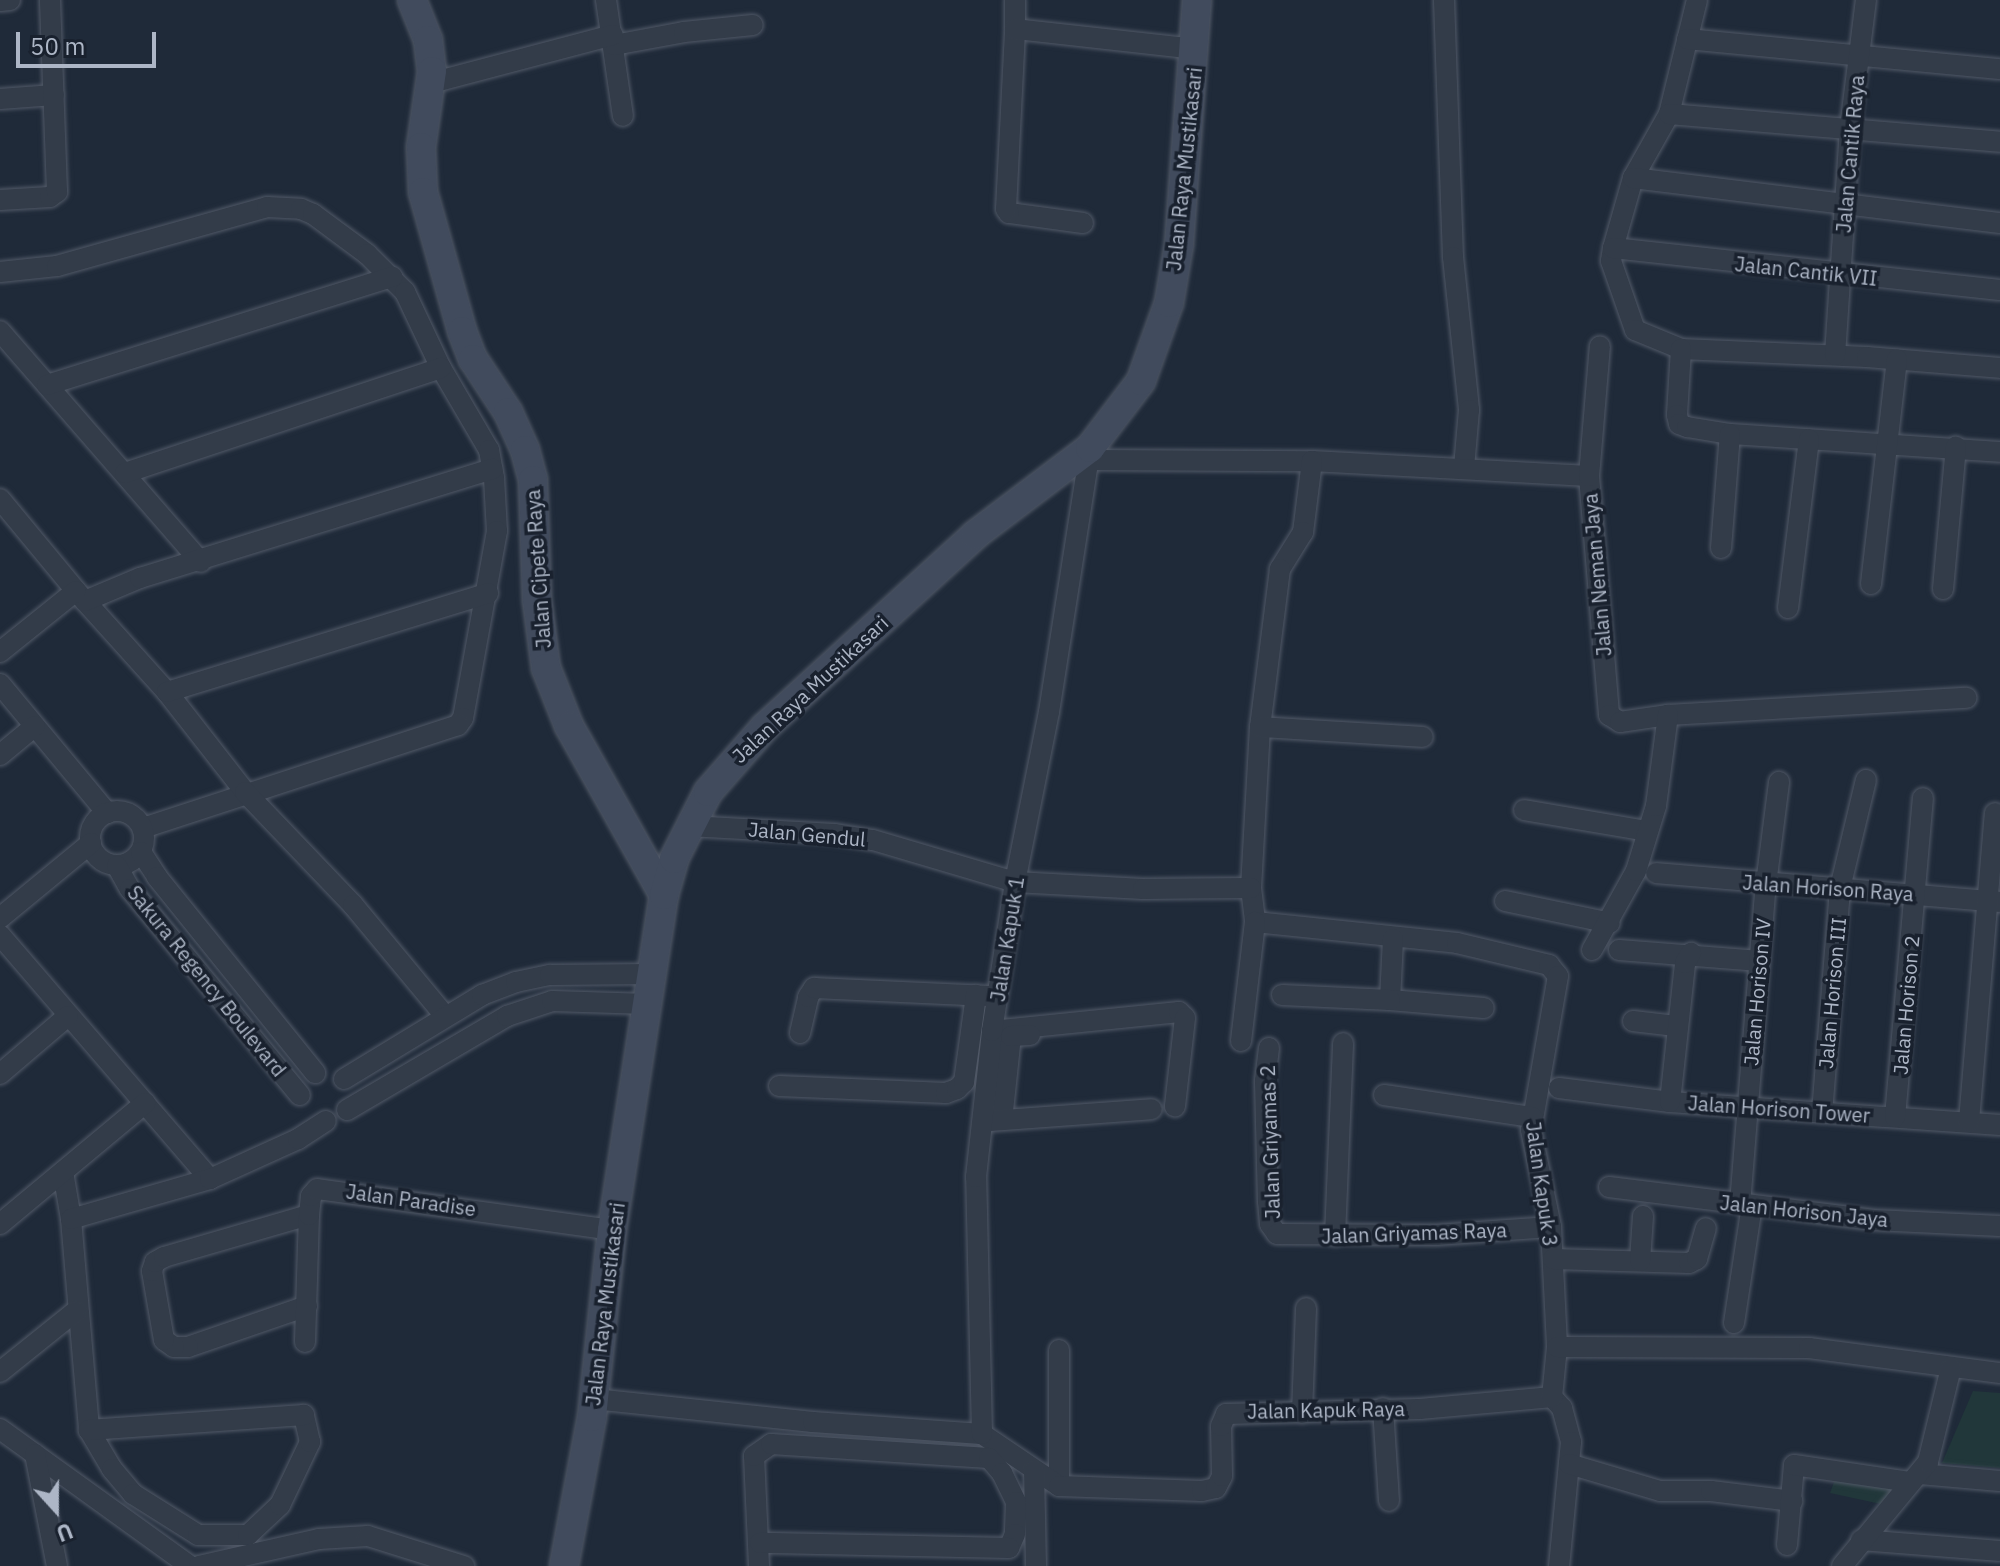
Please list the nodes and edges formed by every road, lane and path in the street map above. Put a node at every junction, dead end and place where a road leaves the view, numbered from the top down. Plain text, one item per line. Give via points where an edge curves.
1 (10, 0) edge
2 (50, 0) edge
3 (412, 0) edge
4 (606, 0) edge
5 (1015, 0) edge
6 (1197, 0) edge
7 (1444, 0) edge
8 (1697, 0) edge
9 (1866, 0) edge
10 (0, 1) edge
11 (753, 25) dead end
12 (1015, 29) junction
13 (1687, 39) junction
14 (614, 40) junction
15 (1195, 49) junction
16 (1859, 58) junction
17 (2000, 69) edge
18 (431, 83) junction
19 (54, 95) junction
20 (0, 99) edge
21 (1669, 114) junction
22 (623, 116) dead end
23 (1850, 128) junction
24 (2000, 142) edge
25 (1633, 178) junction
26 (0, 200) edge
27 (1845, 207) junction
28 (1083, 223) dead end
29 (2000, 223) edge
30 (1613, 248) junction
31 (0, 272) edge
32 (1840, 275) junction
33 (392, 277) junction
34 (2000, 290) edge
35 (0, 331) edge
36 (1600, 346) dead end
37 (1681, 349) junction
38 (1835, 355) junction
39 (1897, 359) junction
40 (441, 368) junction
41 (2000, 368) edge
42 (47, 385) junction
43 (1730, 434) junction
44 (1809, 439) junction
45 (1886, 447) junction
46 (1956, 447) junction
47 (2000, 452) edge
48 (1090, 454) junction
49 (1312, 461) junction
50 (1464, 467) junction
51 (493, 469) junction
52 (125, 473) junction
53 (1589, 476) junction
54 (0, 499) edge
55 (1721, 548) dead end
56 (201, 562) junction
57 (1871, 584) dead end
58 (1943, 589) dead end
59 (488, 593) junction
60 (81, 596) junction
61 (1788, 608) dead end
62 (0, 652) edge
63 (0, 684) edge
64 (167, 692) junction
65 (1967, 698) dead end
66 (1668, 715) junction
67 (35, 726) junction
68 (1260, 727) junction
69 (1423, 737) dead end
70 (0, 755) edge
71 (1866, 780) dead end
72 (1779, 782) dead end
73 (245, 792) junction
74 (1923, 798) dead end
75 (1524, 810) dead end
76 (107, 813) junction
77 (1995, 813) dead end
78 (689, 826) junction
79 (143, 828) junction
80 (1647, 831) junction
81 (91, 843) junction
82 (141, 852) junction
83 (117, 866) junction
84 (1656, 873) dead end
85 (1015, 882) junction
86 (1766, 884) junction
87 (1251, 888) junction
88 (1840, 888) junction
89 (1916, 894) junction
90 (664, 895) junction
91 (1505, 901) dead end
92 (1995, 901) edge
93 (0, 918) edge
94 (1255, 922) junction
95 (1610, 923) junction
96 (0, 935) edge
97 (1393, 939) junction
98 (1592, 950) dead end
99 (1619, 950) dead end
100 (1691, 953) junction
101 (1760, 961) junction
102 (606, 973) junction
103 (652, 974) junction
104 (493, 991) junction
105 (976, 995) junction
106 (1282, 995) dead end
107 (997, 997) junction
108 (606, 1000) junction
109 (1390, 1000) junction
110 (648, 1004) junction
111 (1484, 1008) dead end
112 (68, 1016) junction
113 (445, 1016) junction
114 (507, 1016) junction
115 (1633, 1021) dead end
116 (1676, 1026) junction
117 (1142, 1029) dead end
118 (992, 1031) junction
119 (800, 1033) dead end
120 (1241, 1041) dead end
121 (1343, 1043) dead end
122 (1269, 1048) dead end
123 (315, 1073) junction
124 (0, 1074) edge
125 (344, 1079) junction
126 (779, 1086) dead end
127 (1559, 1088) dead end
128 (300, 1095) junction
129 (1384, 1095) dead end
130 (1670, 1102) junction
131 (145, 1103) junction
132 (1175, 1106) dead end
133 (1747, 1106) junction
134 (1152, 1109) dead end
135 (347, 1110) junction
136 (1822, 1113) junction
137 (1532, 1117) junction
138 (1895, 1117) junction
139 (326, 1121) junction
140 (992, 1121) junction
141 (1969, 1121) junction
142 (2000, 1125) edge
143 (63, 1172) junction
144 (210, 1179) junction
145 (1609, 1187) dead end
146 (1746, 1205) junction
147 (309, 1215) junction
148 (1643, 1216) dead end
149 (71, 1219) junction
150 (0, 1224) edge
151 (2000, 1226) edge
152 (1551, 1227) junction
153 (1706, 1228) dead end
154 (612, 1230) junction
155 (1277, 1234) joint
156 (1335, 1236) junction
157 (1553, 1259) junction
158 (1640, 1261) junction
159 (307, 1306) junction
160 (1306, 1308) dead end
161 (76, 1311) junction
162 (1734, 1323) dead end
163 (305, 1342) dead end
164 (1557, 1347) junction
165 (1059, 1350) dead end
166 (1951, 1368) junction
167 (0, 1372) edge
168 (2000, 1373) edge
169 (1552, 1397) junction
170 (594, 1399) junction
171 (1383, 1408) junction
172 (1302, 1413) junction
173 (0, 1429) edge
174 (89, 1430) junction
175 (982, 1434) junction
176 (35, 1454) junction
177 (1569, 1464) junction
178 (1034, 1470) junction
179 (1915, 1478) junction
180 (2000, 1481) edge
181 (1059, 1486) junction
182 (1389, 1501) dead end
183 (1792, 1501) junction
184 (1861, 1540) junction
185 (760, 1543) junction
186 (1787, 1545) dead end
187 (2000, 1551) edge
188 (57, 1566) edge
189 (190, 1566) edge
190 (199, 1566) edge
191 (464, 1566) edge
192 (564, 1566) edge
193 (759, 1566) edge
194 (1036, 1566) edge
195 (1559, 1566) edge
196 (1842, 1566) edge

1 - 10 street
2 - 19 street
3 - 18 main road, Jalan Cipete Raya via 428,40
4 - 14 street
5 - 12 street
6 - 15 main road, Jalan Raya Mustikasari
7 - 50 street via 1453,257 1469,410
8 - 13 street
9 - 16 street, Jalan Cantik Raya
11 - 14 street
12 - 15 street
12 - 28 street via 1006,209
13 - 16 street
13 - 21 street
14 - 18 street
14 - 22 street
15 - 48 main road, Jalan Raya Mustikasari via 1169,303 1141,381
16 - 17 street
16 - 23 street, Jalan Cantik Raya
18 - 90 main road, Jalan Cipete Raya via 421,147 422,184 462,331 473,359 508,412 533,480 537,600 546,668 569,726
19 - 20 street
19 - 26 street via 57,192
21 - 23 street
21 - 25 street
23 - 24 street
23 - 27 street, Jalan Cantik Raya
25 - 27 street
25 - 30 street
27 - 29 street
27 - 32 street, Jalan Cantik Raya
30 - 32 street, Jalan Cantik VII
30 - 37 street via 1611,261 1635,330
31 - 33 street via 57,266 267,207 287,207 313,214
32 - 34 street, Jalan Cantik VII
32 - 38 street, Jalan Cantik Raya
33 - 40 street via 413,304
33 - 42 street
35 - 42 street
36 - 53 street
37 - 38 street
37 - 43 street via 1679,424
38 - 39 street
39 - 41 street
39 - 45 street
40 - 51 street via 476,423
40 - 52 street
42 - 52 street
43 - 44 street
43 - 55 street
44 - 45 street
44 - 61 street
45 - 46 street
45 - 57 street
46 - 47 street
46 - 58 street
48 - 49 street, Jalan Neman Jaya
48 - 78 main road, Jalan Raya Mustikasari via 975,535 765,727 708,792
48 - 85 street, Jalan Kapuk 1 via 1049,712
49 - 50 street, Jalan Neman Jaya
49 - 68 street via 1303,532 1280,569
50 - 53 street, Jalan Neman Jaya
51 - 56 street
51 - 59 street via 497,531
52 - 56 street
53 - 66 street, Jalan Neman Jaya via 1609,715 1620,722
54 - 60 street
56 - 60 street
59 - 64 street
59 - 73 street via 458,725
60 - 62 street
60 - 64 street
63 - 67 street
64 - 73 street
65 - 66 street, Jalan Neman Jaya
66 - 80 street via 1656,806
67 - 70 street
67 - 76 street
68 - 69 street
68 - 87 street
71 - 88 street, Jalan Horison III
72 - 86 street, Jalan Horison IV
73 - 79 street
73 - 113 street via 353,905
74 - 89 street, Jalan Horison 2
75 - 80 street
76 - 79 street via 128,813
76 - 81 street via 92,828
77 - 92 street
78 - 85 street, Jalan Gendul via 873,840
78 - 90 main road, Jalan Raya Mustikasari
79 - 82 street
80 - 95 street via 1636,871
81 - 83 street via 98,858
81 - 93 street
82 - 83 street
82 - 123 street, Sakura Regency Boulevard
83 - 128 street, Sakura Regency Boulevard via 130,889
84 - 86 street, Jalan Horison Raya
85 - 87 street, Jalan Gendul
85 - 107 street, Jalan Kapuk 1
86 - 88 street, Jalan Horison Raya
86 - 101 street, Jalan Horison IV
87 - 94 street
88 - 89 street, Jalan Horison Raya
88 - 136 street, Jalan Horison III
89 - 92 street, Jalan Horison Raya
89 - 138 street, Jalan Horison 2
90 - 103 main road, Jalan Raya Mustikasari
91 - 95 street
92 - 141 street
94 - 97 street
94 - 120 street
95 - 98 street
96 - 112 street
97 - 109 street
97 - 137 street, Jalan Kapuk 3 via 1481,948 1549,965 1558,976
99 - 100 street
100 - 101 street
100 - 116 street
101 - 133 street, Jalan Horison IV
102 - 103 street
102 - 104 street via 550,975
102 - 108 street
103 - 110 main road, Jalan Raya Mustikasari
104 - 113 street
104 - 114 street
105 - 107 street
105 - 119 street via 814,988
105 - 126 street via 964,1082 957,1089 946,1093
106 - 109 street
107 - 118 street, Jalan Kapuk 1
108 - 110 street
108 - 114 street via 552,1001
109 - 111 street
110 - 154 main road, Jalan Raya Mustikasari
112 - 124 street
112 - 131 street
113 - 125 street
114 - 135 street
115 - 116 street
116 - 130 street
117 - 140 street via 1011,1036
118 - 132 street via 1179,1012 1185,1018
118 - 140 street, Jalan Kapuk 1
121 - 156 street
122 - 155 street, Jalan Griyamas 2 via 1268,1201 1270,1224
123 - 125 street via 330,1071
123 - 128 street via 303,1082
125 - 135 street via 350,1091
127 - 130 street, Jalan Horison Tower
128 - 139 street via 311,1118
129 - 137 street
130 - 133 street, Jalan Horison Tower
131 - 143 street
131 - 144 street
133 - 136 street, Jalan Horison Tower
133 - 146 street, Jalan Horison IV
134 - 140 street
135 - 139 street
136 - 138 street, Jalan Horison Tower
137 - 152 street, Jalan Kapuk 3
138 - 141 street, Jalan Horison Tower
139 - 144 street
140 - 175 street, Jalan Kapuk 1 via 976,1177
141 - 142 street, Jalan Horison Tower
143 - 149 street
143 - 150 street
144 - 149 street
145 - 146 street, Jalan Horison Jaya
146 - 151 street, Jalan Horison Jaya via 1874,1220
146 - 162 street, Jalan Horison IV
147 - 154 street, Jalan Paradise via 311,1196 328,1188
147 - 159 street
147 - 159 street via 164,1257 152,1271 164,1340 174,1347 188,1347
148 - 158 street
149 - 161 street
152 - 156 street, Jalan Griyamas Raya
152 - 157 street, Jalan Kapuk 3
153 - 158 street via 1695,1262
154 - 170 main road, Jalan Raya Mustikasari
155 - 156 street, Jalan Griyamas Raya
157 - 158 street
157 - 164 street, Jalan Kapuk 3
159 - 163 street
160 - 172 street
161 - 167 street
161 - 174 street
164 - 166 street via 1809,1348
164 - 169 street
165 - 181 street
166 - 168 street
166 - 179 street via 1928,1462
169 - 171 street, Jalan Kapuk Raya
169 - 177 street via 1562,1408 1571,1442
170 - 175 street
170 - 192 main road, Jalan Raya Mustikasari
171 - 172 street, Jalan Kapuk Raya
171 - 182 street
172 - 181 street, Jalan Kapuk Raya via 1226,1414 1221,1426 1222,1476 1216,1488
173 - 176 street
174 - 174 street via 304,1415 310,1442 280,1505 264,1523 248,1535 221,1538 198,1535 133,1494
175 - 178 street
176 - 188 street
176 - 189 street
177 - 183 street via 1660,1491
177 - 195 street
178 - 181 street
178 - 194 street
179 - 180 street
179 - 183 street via 1794,1465
179 - 184 street
183 - 186 street
184 - 187 street
184 - 196 street
185 - 185 street via 754,1456 771,1444 989,1458 1016,1502 1009,1548
185 - 193 street
190 - 191 street via 319,1539 368,1536

